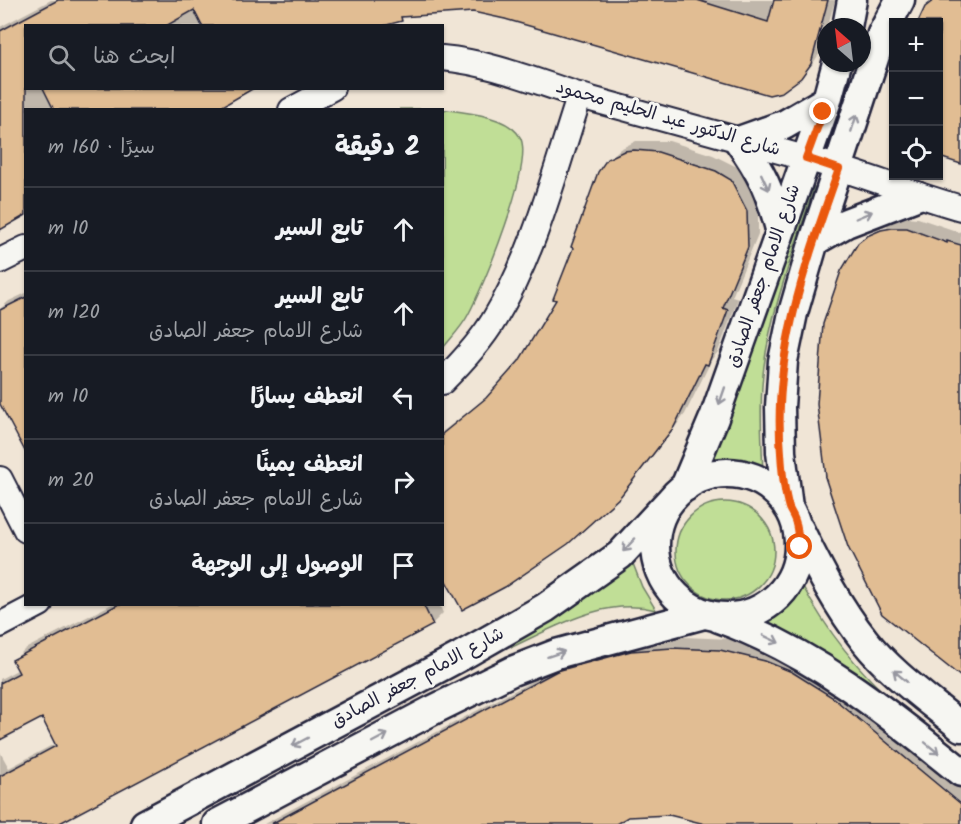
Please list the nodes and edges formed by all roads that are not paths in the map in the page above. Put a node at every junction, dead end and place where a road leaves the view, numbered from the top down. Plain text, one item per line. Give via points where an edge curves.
1 (852, 0) edge
2 (900, 0) edge
3 (849, 18) edge
4 (444, 58) edge
5 (835, 72) edge
6 (328, 90) edge
7 (579, 95) junction
8 (827, 100) junction
9 (295, 108) edge
10 (739, 141) junction
11 (806, 158) junction
12 (839, 169) junction
13 (916, 196) junction
14 (961, 208) edge
15 (780, 230) junction
16 (814, 241) junction
17 (24, 249) edge
18 (0, 261) edge
19 (444, 380) edge
20 (0, 479) edge
21 (677, 494) junction
22 (792, 515) junction
23 (24, 526) edge
24 (36, 606) edge
25 (711, 615) junction
26 (0, 625) edge
27 (961, 727) edge
28 (961, 772) edge
29 (145, 824) edge
30 (217, 824) edge

1 - 3 street
12 -> 2 street, شارع الامام جعفر الصادق via 882,34
4 - 7 street, شارع الدكتور عبد الحليم محمود via 497,68
5 - 8 street, شارع الامام جعفر الصادق
6 - 9 street
7 - 10 street, شارع الدكتور عبد الحليم محمود
7 - 19 street via 536,231 516,280 494,320
8 - 10 street via 784,125
8 - 11 street, شارع الامام جعفر الصادق
10 - 11 street, شارع الدكتور عبد الحليم محمود
10 -> 15 street via 763,177
11 - 12 street, شارع الدكتور عبد الحليم محمود
11 - 15 street, شارع الامام جعفر الصادق
12 - 13 street, شارع الدكتور عبد الحليم محمود
12 - 16 street, شارع الامام جعفر الصادق
13 - 14 street, شارع الدكتور عبد الحليم محمود
16 -> 13 street via 846,223
15 -> 21 street, شارع الامام جعفر الصادق via 714,418
16 - 22 street, شارع الامام جعفر الصادق via 783,361 781,452
17 - 18 street
20 - 23 street
21 - 22 street via 706,476 729,473 752,477 773,489
21 - 25 street via 658,522 654,545 658,567 668,588 684,603
21 -> 29 street, شارع الامام جعفر الصادق via 620,555 545,608
22 - 25 street via 800,547 795,571 783,592 764,607 741,616
27 -> 22 street via 887,665 865,641 840,606
24 - 26 street
25 -> 28 street via 751,629 822,668 897,719
30 -> 25 street, شارع الامام جعفر الصادق via 512,671 556,654

